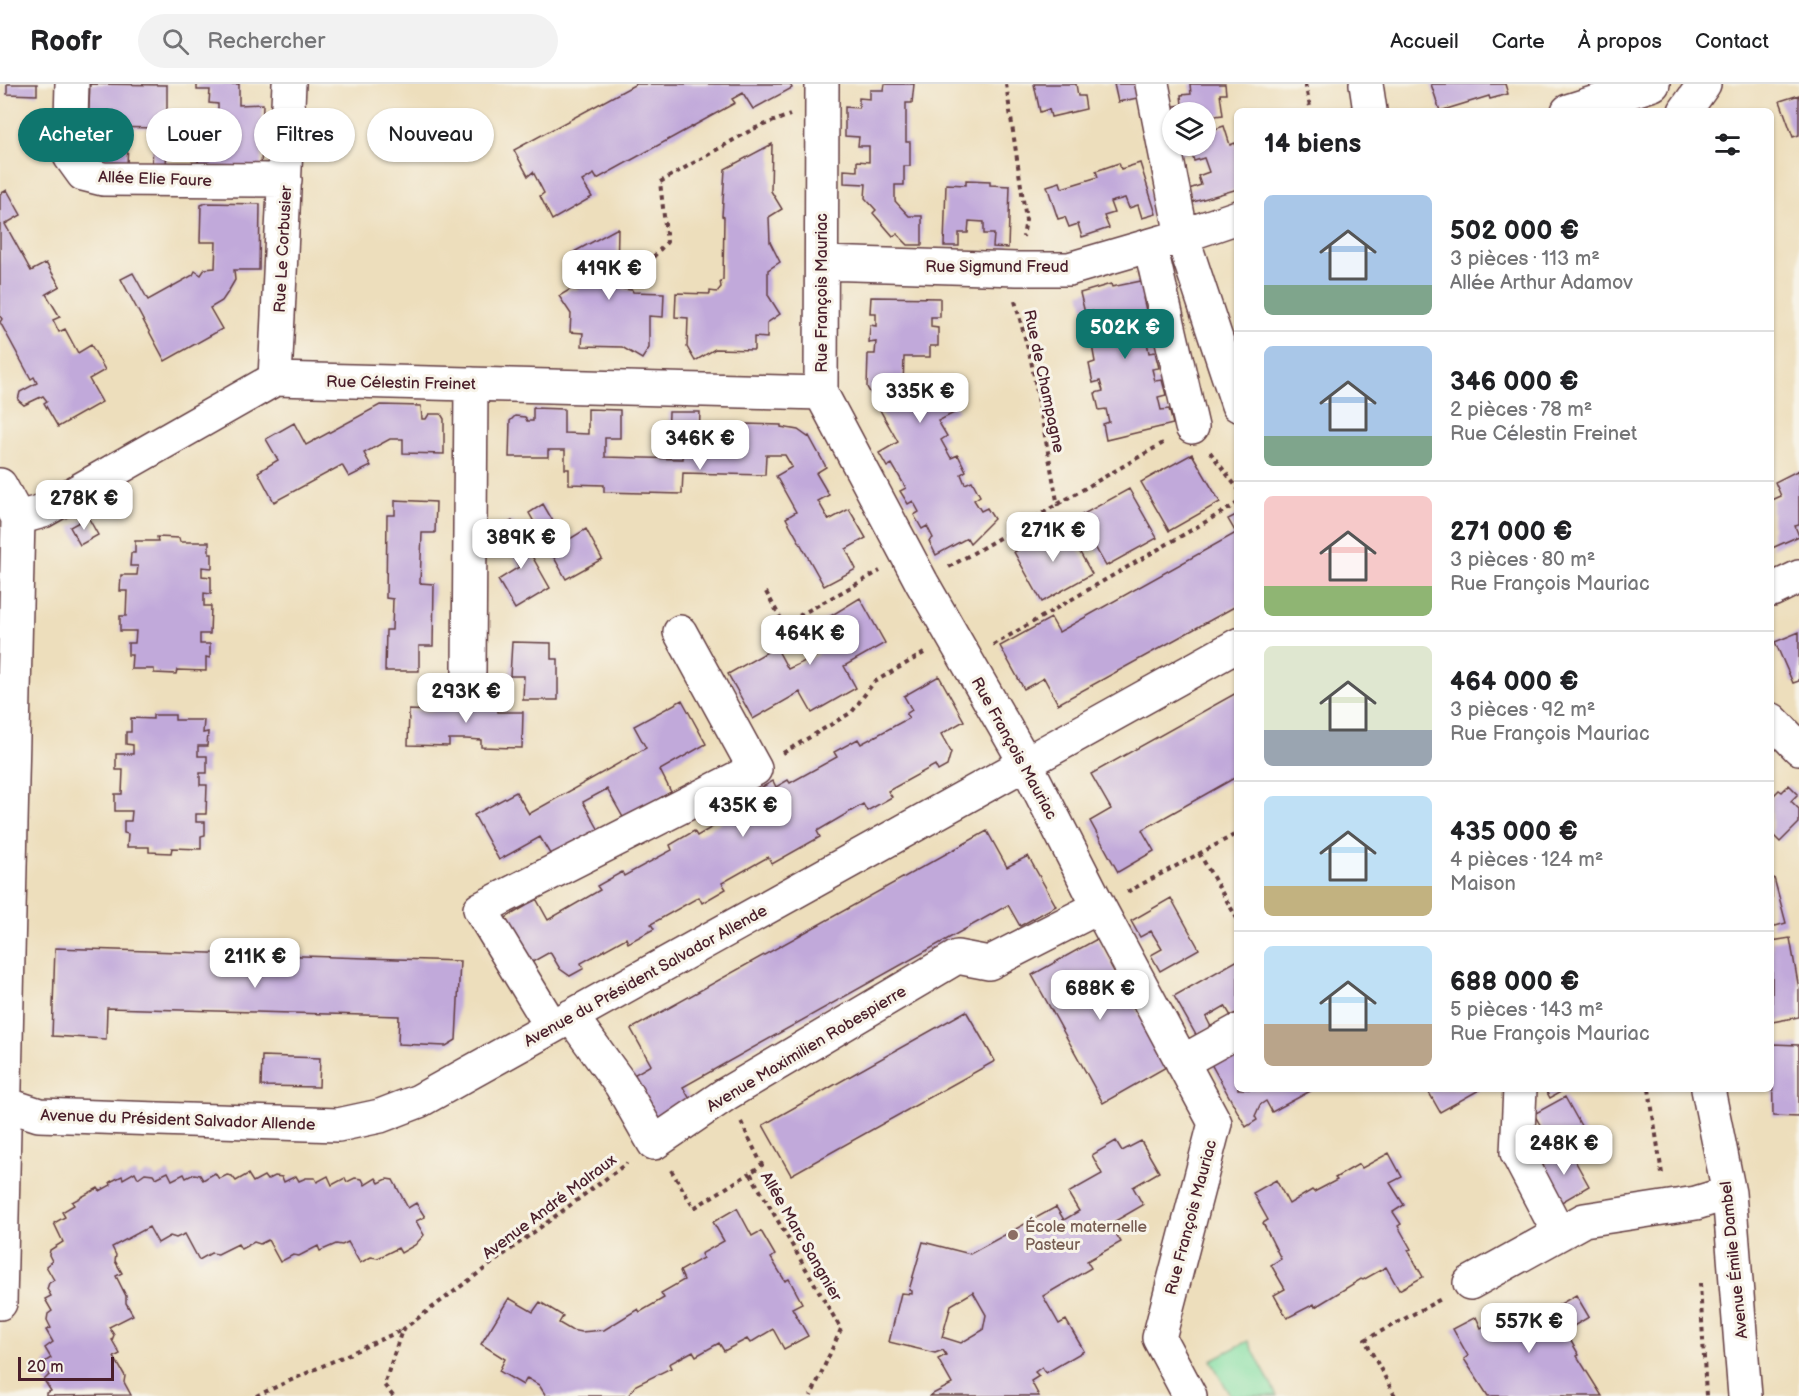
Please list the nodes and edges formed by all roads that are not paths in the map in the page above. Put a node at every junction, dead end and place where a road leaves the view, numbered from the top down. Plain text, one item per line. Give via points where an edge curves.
1 (72, 84) edge
2 (289, 84) edge
3 (1152, 84) edge
4 (1366, 84) edge
5 (1653, 84) edge
6 (1704, 84) edge
7 (821, 93) edge
8 (1370, 108) edge
9 (1577, 108) edge
10 (1687, 108) edge
11 (285, 180) junction
12 (1234, 218) edge
13 (1182, 236) junction
14 (1149, 244) junction
15 (822, 263) junction
16 (275, 379) junction
17 (471, 384) junction
18 (821, 393) junction
19 (1234, 393) edge
20 (1191, 427) road end
21 (0, 485) edge
22 (18, 518) junction
23 (1799, 577) edge
24 (1774, 589) edge
25 (680, 632) dead end
26 (1234, 647) edge
27 (469, 672) dead end
28 (1774, 722) edge
29 (1799, 748) edge
30 (1025, 762) junction
31 (1099, 907) junction
32 (561, 1021) junction
33 (1234, 1032) edge
34 (1182, 1062) junction
35 (1520, 1092) edge
36 (1709, 1092) edge
37 (5, 1104) junction
38 (1729, 1193) junction
39 (1559, 1233) junction
40 (1470, 1283) road end
41 (0, 1303) edge
42 (1190, 1396) edge
43 (1745, 1396) edge

1 - 11 street, Allée Elie Faure via 70,156 82,174 103,179
2 - 11 street, Rue Le Corbusier
3 - 13 street
4 - 8 street
5 - 9 street
6 - 10 street
7 - 15 street, Rue François Mauriac
11 - 16 street, Rue Le Corbusier
12 - 13 street, Rue Sigmund Freud
13 - 14 street, Rue Sigmund Freud
13 - 19 street
14 - 15 street, Rue Sigmund Freud via 1069,269
14 - 20 street
15 - 18 street, Rue François Mauriac
16 - 17 street, Rue Célestin Freinet
16 - 22 street via 42,511
17 - 18 street, Rue Célestin Freinet
17 - 27 street
18 - 30 street, Rue François Mauriac
21 - 22 street
22 - 37 street
23 - 24 street
25 - 32 street via 755,769 480,909
26 - 30 street, Avenue du Président Salvador Allende
28 - 29 street
30 - 31 street, Rue François Mauriac
30 - 32 street, Avenue du Président Salvador Allende
31 - 32 street, Avenue Maximilien Robespierre via 989,963 957,957 726,1094 654,1143 621,1085
31 - 34 street, Rue François Mauriac
32 - 37 street, Avenue du Président Salvador Allende via 419,1101 380,1116 338,1125 39,1115
33 - 34 street
34 - 42 street, Rue François Mauriac via 1215,1123 1159,1338
35 - 39 street via 1517,1153
36 - 38 street, Avenue Émile Dambel
37 - 41 street
38 - 39 street via 1696,1203 1584,1220
38 - 43 street, Avenue Émile Dambel
39 - 40 street

